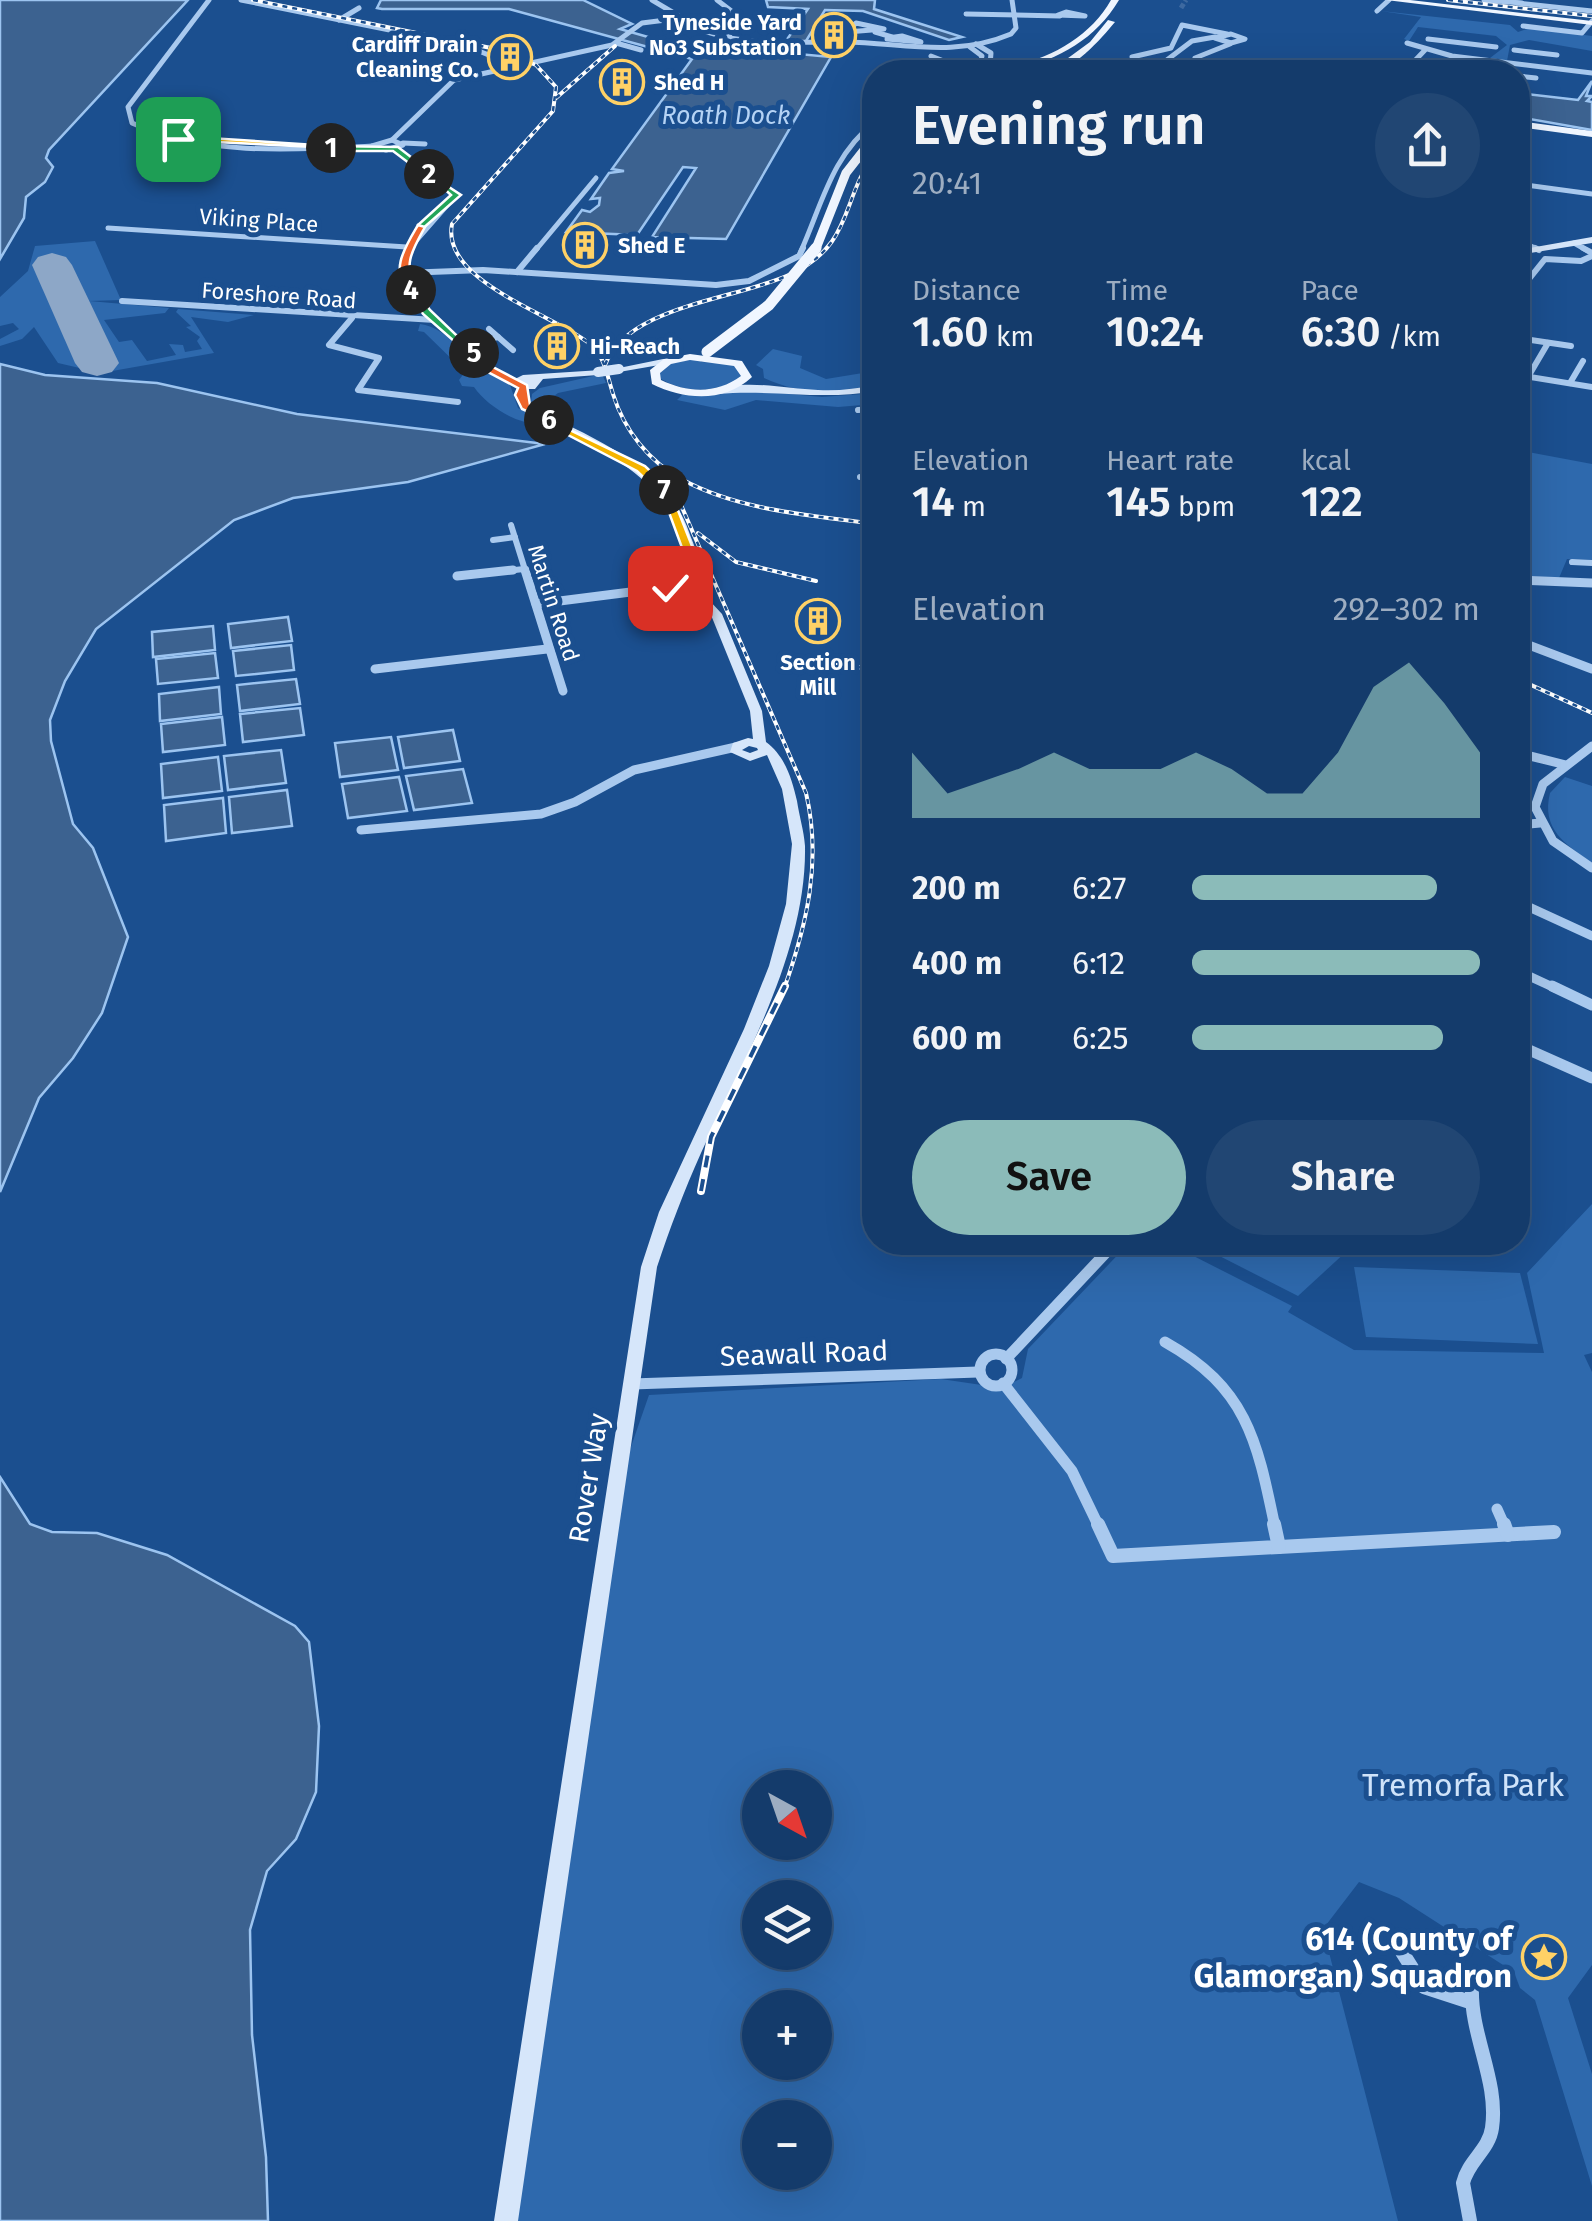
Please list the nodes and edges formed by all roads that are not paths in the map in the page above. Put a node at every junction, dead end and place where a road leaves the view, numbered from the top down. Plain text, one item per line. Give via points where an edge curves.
1 (209, 0) edge
2 (241, 0) edge
3 (652, 0) edge
4 (717, 0) edge
5 (1009, 0) edge
6 (1115, 0) edge
7 (1123, 0) edge
8 (1390, 0) edge
9 (1410, 0) edge
10 (1490, 0) edge
11 (1503, 1) edge
12 (359, 8) dead end
13 (1536, 8) edge
14 (1377, 11) dead end
15 (1592, 12) edge
16 (968, 14) dead end
17 (1011, 15) junction
18 (1060, 15) dead end
19 (683, 19) junction
20 (338, 20) junction
21 (1591, 22) edge
22 (692, 27) junction
23 (720, 29) junction
24 (875, 32) junction
25 (890, 38) junction
26 (1219, 39) junction
27 (731, 40) junction
28 (618, 41) junction
29 (1454, 42) junction
30 (1407, 43) dead end
31 (868, 44) junction
32 (979, 44) junction
33 (970, 45) junction
34 (1498, 45) junction
35 (641, 50) dead end
36 (1422, 51) junction
37 (931, 53) junction
38 (1557, 55) dead end
39 (1452, 56) junction
40 (1132, 57) dead end
41 (1194, 58) dead end
42 (944, 60) edge
43 (981, 60) edge
44 (990, 60) edge
45 (1040, 60) edge
46 (1070, 60) edge
47 (1171, 60) edge
48 (1179, 60) edge
49 (1414, 60) edge
50 (1448, 60) edge
51 (1486, 60) joint
52 (514, 65) junction
53 (1530, 65) edge
54 (1545, 67) junction
55 (1592, 73) edge
56 (1530, 79) edge
57 (1530, 127) edge
58 (862, 132) edge
59 (1592, 135) edge
60 (392, 140) junction
61 (403, 144) junction
62 (425, 144) dead end
63 (372, 146) junction
64 (395, 149) junction
65 (862, 153) edge
66 (862, 159) edge
67 (596, 178) dead end
68 (1530, 186) edge
69 (1592, 194) edge
70 (108, 228) dead end
71 (1592, 240) edge
72 (1574, 243) junction
73 (1530, 246) edge
74 (407, 247) junction
75 (1539, 250) junction
76 (1530, 252) edge
77 (1592, 255) edge
78 (517, 272) junction
79 (404, 274) junction
80 (1530, 277) edge
81 (122, 302) dead end
82 (430, 316) junction
83 (352, 318) junction
84 (489, 328) dead end
85 (498, 337) junction
86 (1530, 340) edge
87 (1548, 342) junction
88 (463, 344) junction
89 (1571, 346) dead end
90 (513, 350) dead end
91 (690, 356) junction
92 (737, 361) junction
93 (1583, 361) dead end
94 (668, 362) junction
95 (486, 364) junction
96 (618, 369) junction
97 (1530, 373) edge
98 (1530, 376) edge
99 (654, 378) junction
100 (527, 382) junction
101 (1570, 384) junction
102 (1592, 387) edge
103 (784, 389) junction
104 (862, 390) edge
105 (718, 392) junction
106 (458, 402) dead end
107 (858, 410) dead end
108 (862, 410) edge
109 (512, 526) dead end
110 (515, 537) junction
111 (493, 540) dead end
112 (1572, 562) dead end
113 (1592, 563) edge
114 (524, 569) junction
115 (456, 576) dead end
116 (1530, 580) edge
117 (1592, 583) edge
118 (680, 590) junction
119 (536, 604) junction
120 (1530, 645) edge
121 (547, 650) junction
122 (401, 666) junction
123 (375, 668) dead end
124 (1592, 668) edge
125 (402, 676) dead end
126 (563, 691) dead end
127 (755, 727) junction
128 (761, 744) junction
129 (1592, 746) edge
130 (743, 751) junction
131 (1530, 756) edge
132 (1566, 765) junction
133 (781, 771) junction
134 (1540, 822) junction
135 (1530, 823) edge
136 (361, 830) dead end
137 (1592, 868) edge
138 (1530, 908) edge
139 (1592, 936) edge
140 (1530, 976) edge
141 (1592, 1004) edge
142 (1530, 1050) edge
143 (1592, 1078) edge
144 (1104, 1255) edge
145 (1164, 1342) dead end
146 (1006, 1360) junction
147 (978, 1372) junction
148 (1003, 1383) junction
149 (632, 1384) junction
150 (1497, 1509) dead end
151 (1554, 1532) dead end
152 (1508, 1535) junction
153 (1280, 1547) junction
154 (1402, 1952) dead end
155 (506, 2221) edge
156 (1470, 2221) edge

1 - 63 street via 128,106 132,122 186,140
2 - 20 street
3 - 19 street
4 - 23 street via 737,14
5 - 17 street
6 - 45 main road via 1096,26
7 - 46 main road via 1103,34
8 - 13 main road
8 - 14 street
9 - 13 main road
10 - 11 street
11 - 13 street
12 - 20 street
13 - 15 street
13 - 21 main road
13 - 21 street via 1523,26 1582,34
16 - 17 street
17 - 18 street
17 - 32 street via 1014,31
17 - 33 street via 1007,31
19 - 22 street
19 - 23 street
19 - 28 street via 636,27
20 - 52 street via 464,44
22 - 23 street
22 - 27 street
23 - 27 street
24 - 24 street via 861,35 847,32 856,23 884,28
24 - 25 street
25 - 25 street via 921,42
25 - 31 street
26 - 26 street via 1227,34 1245,39 1236,42
26 - 40 street via 1182,26 1170,48
26 - 41 street
26 - 47 street via 1192,41
26 - 48 street via 1197,42
27 - 31 street
28 - 35 street
28 - 52 street
29 - 29 street via 1459,36 1434,33 1428,39
29 - 34 street
30 - 36 street
31 - 37 street
32 - 33 street
32 - 44 street
33 - 37 street
33 - 37 street
33 - 43 street
34 - 38 street
34 - 51 street
36 - 39 street
36 - 49 street
37 - 42 street
39 - 50 street
39 - 51 street
52 - 60 street via 451,82
53 - 54 street
54 - 55 street
54 - 56 street
57 - 59 main road
58 - 78 street via 829,180 797,257 735,284
60 - 61 street
60 - 63 street
61 - 62 street
61 - 64 street
63 - 64 street
64 - 74 street via 456,195
65 - 91 main road, bridge via 845,170 807,264 730,339
66 - 92 main road, bridge via 817,264
67 - 78 street
68 - 69 street
70 - 74 street, Viking Place
71 - 72 street
72 - 75 street
72 - 77 street
73 - 75 street
74 - 79 street
75 - 76 street
77 - 80 street via 1541,260
78 - 79 street
79 - 82 street via 404,292
81 - 83 street, Foreshore Road
82 - 83 street, Foreshore Road
82 - 88 street
83 - 106 street via 329,346 380,360 358,390
84 - 85 street
85 - 88 street
85 - 90 street
86 - 87 street
87 - 89 street
87 - 97 street
88 - 95 street
91 - 92 main road
91 - 94 main road
92 - 103 street
92 - 105 main road via 745,380
93 - 101 street
94 - 96 street
94 - 99 main road
95 - 100 street
95 - 100 street
96 - 99 street
96 - 100 street, bridge
98 - 101 street
99 - 105 main road via 680,391
100 - 118 street via 520,395 528,409 658,483 693,560
101 - 102 street
103 - 104 street
103 - 105 street
107 - 108 street
109 - 110 street, Martin Road
110 - 111 street
110 - 114 street, Martin Road
112 - 113 street
114 - 115 street
114 - 119 street, Martin Road
116 - 117 street
118 - 119 street
118 - 127 street, Rover Way via 716,614 753,702
119 - 121 street, Martin Road
120 - 124 street
121 - 122 street
121 - 126 street, Martin Road
122 - 123 street
122 - 125 street
127 - 128 street, Rover Way
127 - 130 street
128 - 130 street
128 - 133 street, Rover Way
129 - 132 street
130 - 133 street
130 - 136 street via 634,770 534,816
131 - 132 street
132 - 134 street via 1541,788
133 - 149 street, Rover Way via 797,818 789,926 756,1020 659,1230
134 - 135 street
134 - 137 street via 1557,845
138 - 139 street
140 - 141 street
142 - 143 street
144 - 146 street
145 - 153 street via 1203,1364 1230,1390 1247,1424
146 - 147 street via 985,1359
146 - 148 street via 1015,1374
147 - 148 street via 986,1381
147 - 149 street, Seawall Road
148 - 153 street via 1072,1471 1113,1556
149 - 155 street, Rover Way
150 - 152 street
151 - 152 street
152 - 153 street
154 - 156 street via 1424,1987 1471,1995 1493,2124 1462,2175

